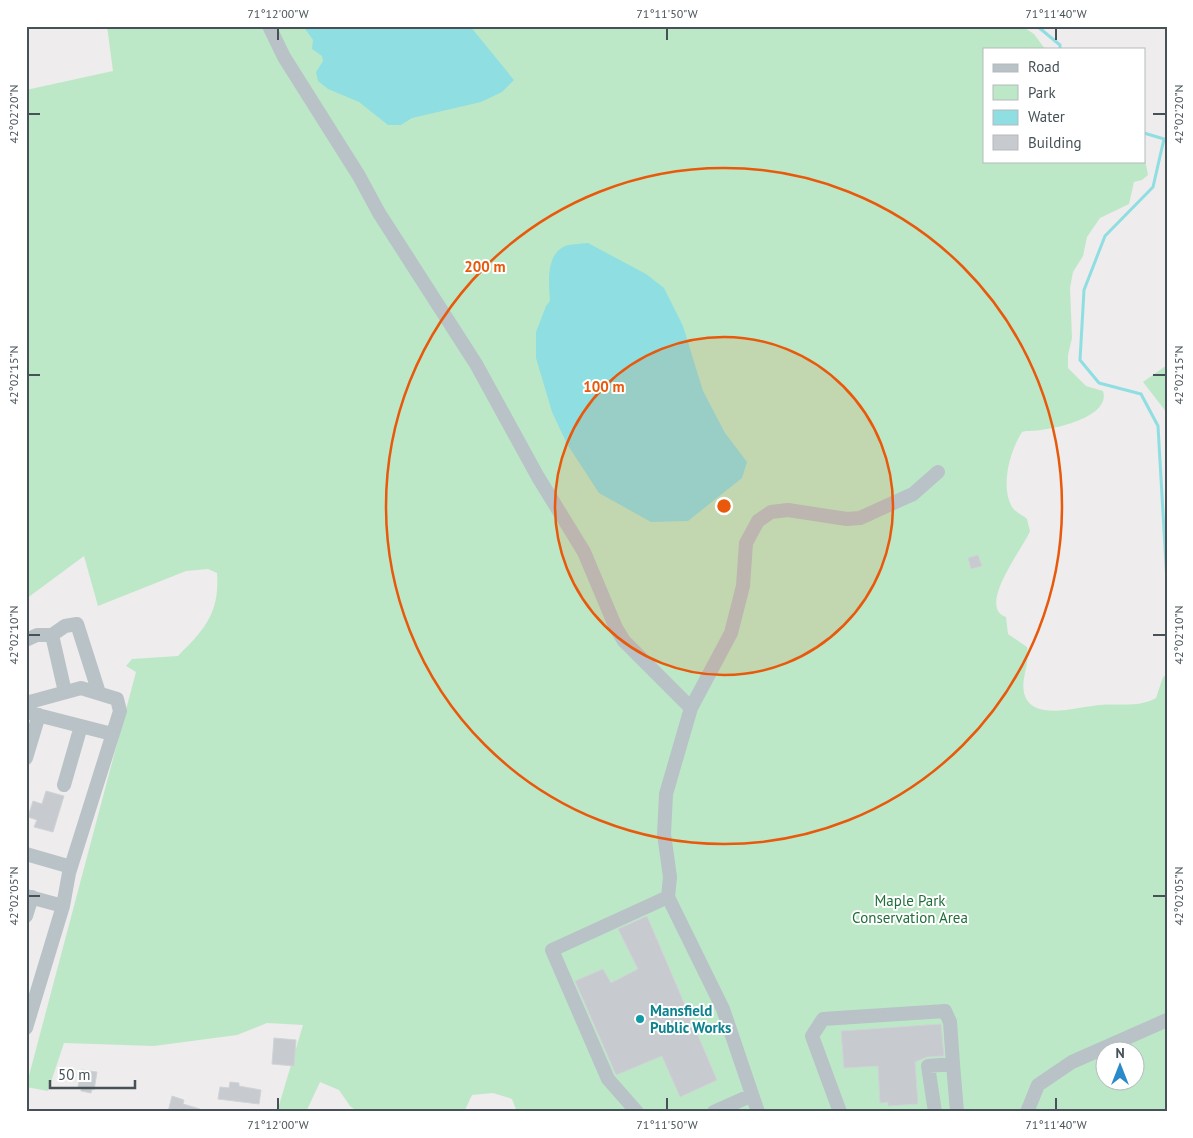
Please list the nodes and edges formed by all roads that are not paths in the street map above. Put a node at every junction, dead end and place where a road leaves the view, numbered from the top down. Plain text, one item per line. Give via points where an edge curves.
1 (269, 26) edge
2 (938, 472) dead end
3 (52, 635) junction
4 (26, 640) edge
5 (65, 692) junction
6 (98, 693) junction
7 (26, 703) edge
8 (691, 708) junction
9 (33, 713) edge
10 (80, 726) junction
11 (112, 734) junction
12 (26, 758) edge
13 (64, 785) dead end
14 (26, 854) edge
15 (71, 867) junction
16 (29, 897) edge
17 (668, 897) junction
18 (63, 906) junction
19 (26, 916) edge
20 (1167, 1020) edge
21 (26, 1028) edge
22 (953, 1064) junction
23 (752, 1095) junction
24 (637, 1112) edge
25 (714, 1112) edge
26 (758, 1112) edge
27 (840, 1112) edge
28 (935, 1112) edge
29 (956, 1112) edge
30 (1027, 1112) edge

1 - 8 lane via 284,57 360,176 379,213 476,364 538,477 584,552 616,628
2 - 8 lane via 912,494 860,518 788,510 771,512 758,521 746,543 742,586 731,633
3 - 4 lane via 37,635
3 - 5 lane
3 - 6 lane via 64,626 77,624
5 - 6 lane via 81,688
5 - 7 lane
6 - 11 lane via 118,699 120,711
8 - 17 lane via 666,794 664,834 670,876
9 - 10 lane
9 - 12 lane
10 - 11 lane
10 - 13 lane
11 - 15 lane
14 - 15 lane
15 - 18 lane
16 - 18 lane
16 - 19 lane
17 - 23 lane via 724,1009
17 - 24 lane via 552,950 608,1079
18 - 21 lane
20 - 30 lane via 1072,1062 1038,1086
22 - 27 lane via 950,1022 945,1011 823,1019 812,1036
22 - 28 lane via 928,1066
22 - 29 lane
23 - 25 lane
23 - 26 lane

